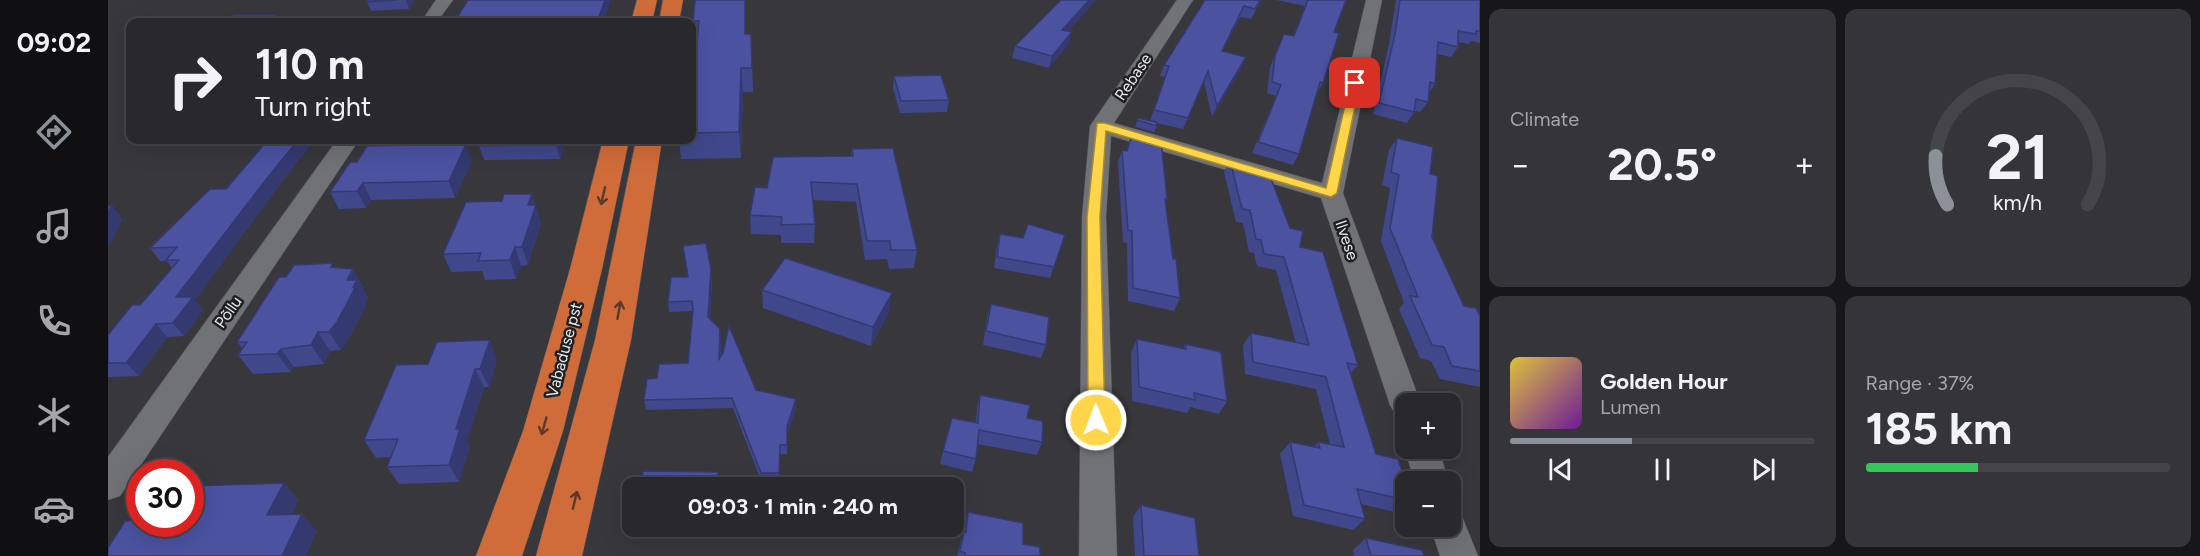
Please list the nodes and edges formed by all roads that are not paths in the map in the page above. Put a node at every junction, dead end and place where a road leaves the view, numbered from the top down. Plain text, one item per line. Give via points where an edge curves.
1 (445, 0) edge
2 (647, 0) edge
3 (673, 0) edge
4 (1185, 0) edge
5 (1374, 0) edge
6 (432, 18) edge
7 (643, 18) edge
8 (670, 18) edge
9 (1101, 126) junction
10 (345, 144) edge
11 (615, 144) edge
12 (648, 144) edge
13 (1331, 193) junction
14 (1402, 393) edge
15 (108, 485) edge
16 (1452, 537) edge
17 (499, 556) edge
18 (559, 556) edge
19 (1098, 556) edge
20 (1459, 556) edge

1 - 6 street
2 - 7 highway
3 - 8 highway
4 - 9 street, Rebase
5 - 13 street
9 - 13 street
9 - 19 street, Rebase via 1094,217
10 - 15 street, Põllu
11 -> 17 highway, Vabaduse pst via 543,431
18 -> 12 highway via 613,340
13 - 14 street, Ilvese
16 - 20 street

